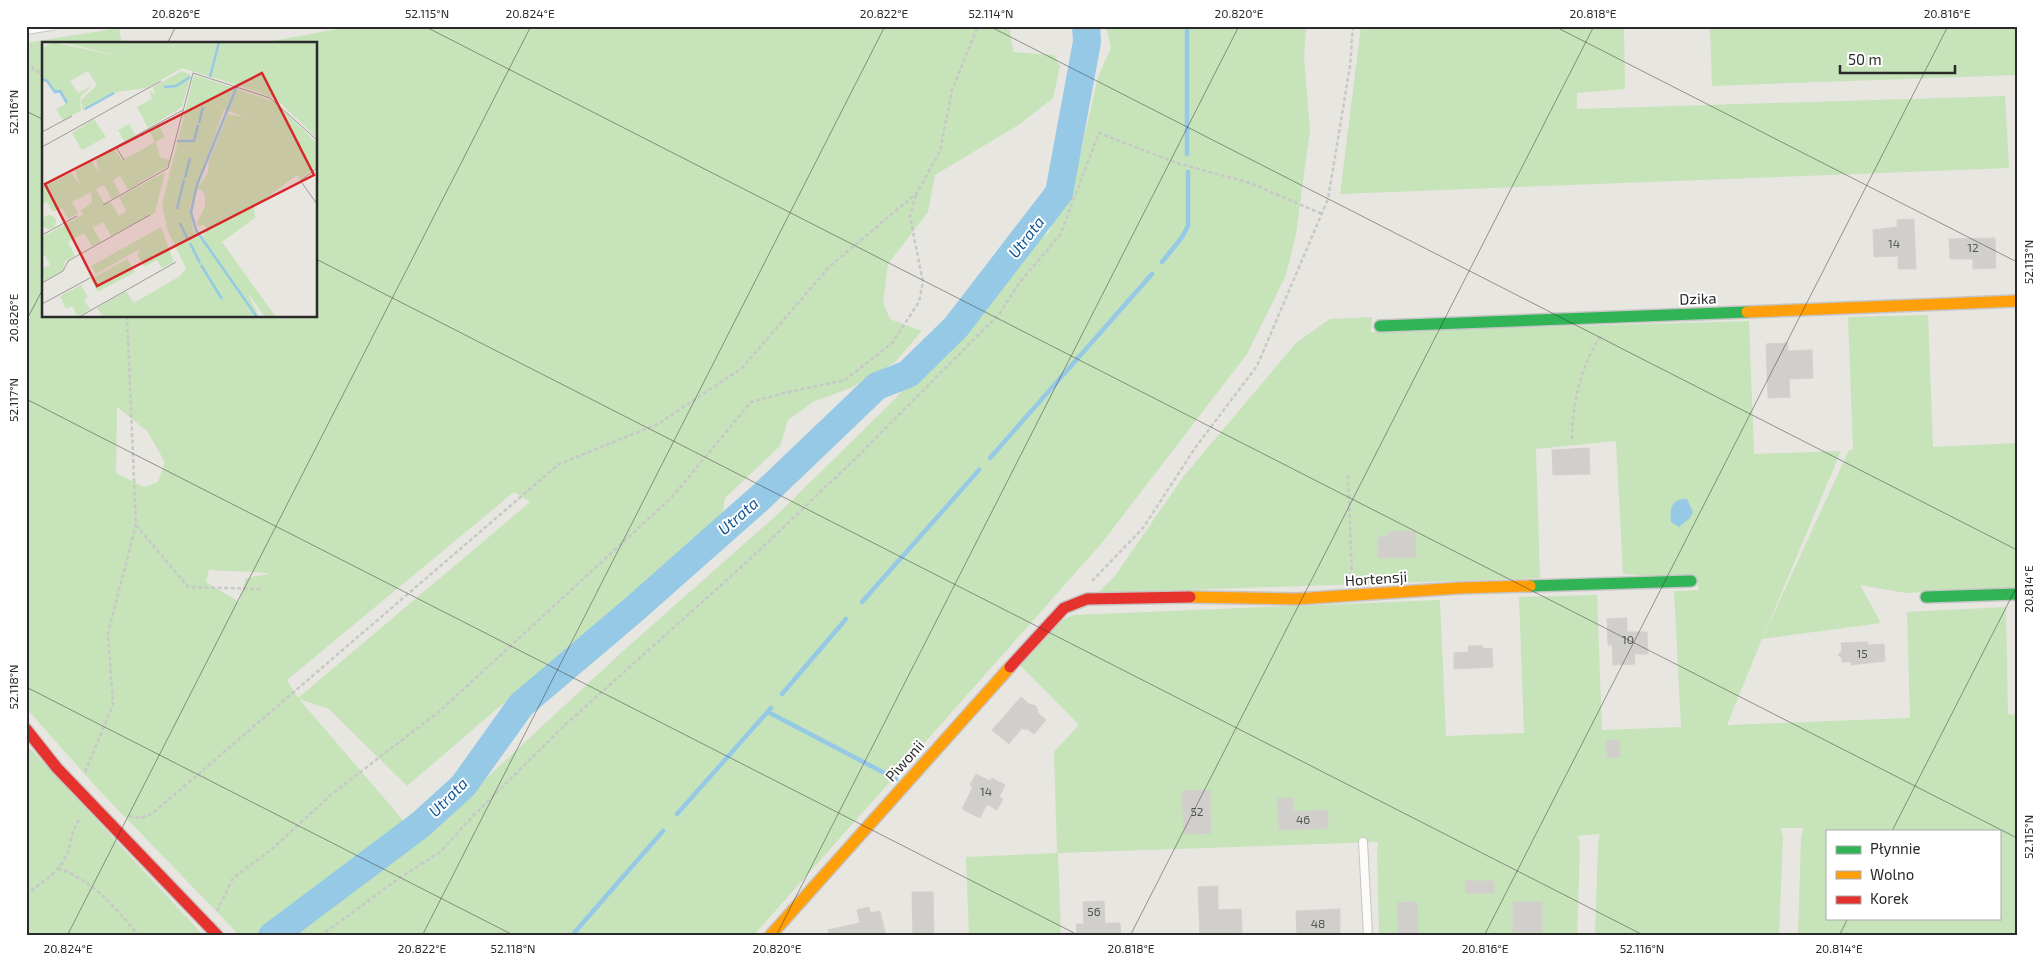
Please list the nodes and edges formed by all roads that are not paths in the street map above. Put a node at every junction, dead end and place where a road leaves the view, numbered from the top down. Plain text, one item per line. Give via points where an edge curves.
1 (51, 26) edge
2 (26, 30) edge
3 (2017, 301) edge
4 (1380, 326) dead end
5 (1691, 581) dead end
6 (2017, 594) edge
7 (1926, 597) dead end
8 (1064, 608) joint
9 (26, 730) edge
10 (1363, 842) dead end
11 (218, 936) edge
12 (770, 936) edge
13 (1368, 936) edge

1 - 2 lane
3 - 4 street, Dzika
5 - 8 street, Hortensji via 1459,588 1296,599 1102,598 1087,599
6 - 7 street
8 - 12 street, Piwonii
9 - 11 street via 94,807
10 - 13 lane

